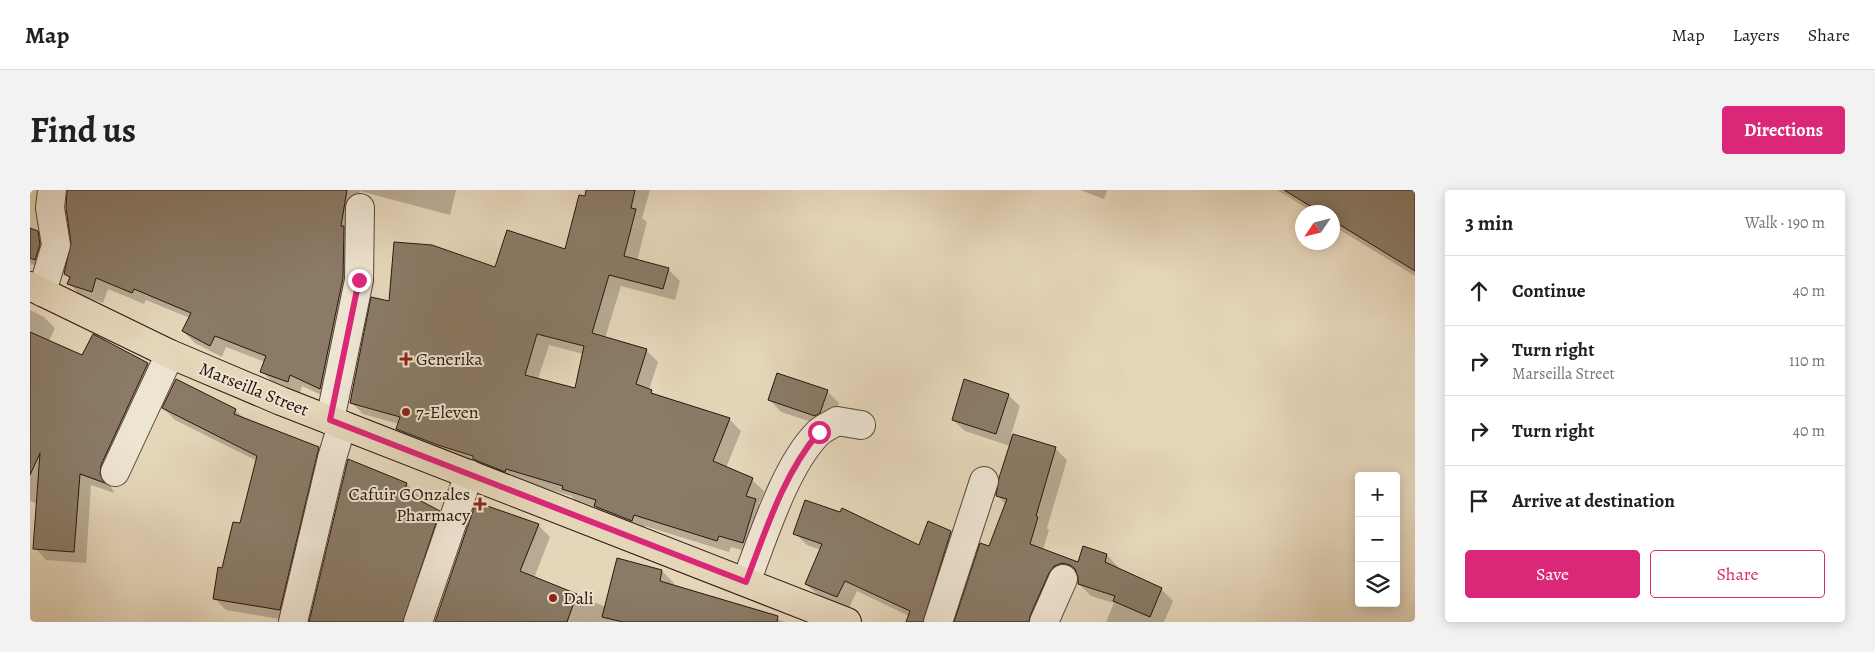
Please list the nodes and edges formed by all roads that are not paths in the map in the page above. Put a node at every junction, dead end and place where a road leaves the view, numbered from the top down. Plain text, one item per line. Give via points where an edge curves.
1 (52, 190) edge
2 (360, 208) dead end
3 (36, 289) edge
4 (170, 354) junction
5 (336, 422) junction
6 (861, 425) dead end
7 (115, 472) dead end
8 (469, 474) junction
9 (984, 481) dead end
10 (1062, 579) dead end
11 (746, 582) junction
12 (293, 622) edge
13 (418, 622) edge
14 (847, 622) edge
15 (938, 622) edge
16 (1044, 622) edge

1 - 3 street via 50,208 56,245
2 - 5 street via 359,280
3 - 4 main road, Marseilla Street
4 - 5 main road, Marseilla Street
4 - 7 street
5 - 8 main road, Marseilla Street
5 - 12 street via 332,458
6 - 11 street via 838,421 819,432 806,448 783,487
8 - 11 main road, Marseilla Street
8 - 13 street
9 - 15 street
10 - 16 street
11 - 14 main road, Marseilla Street

